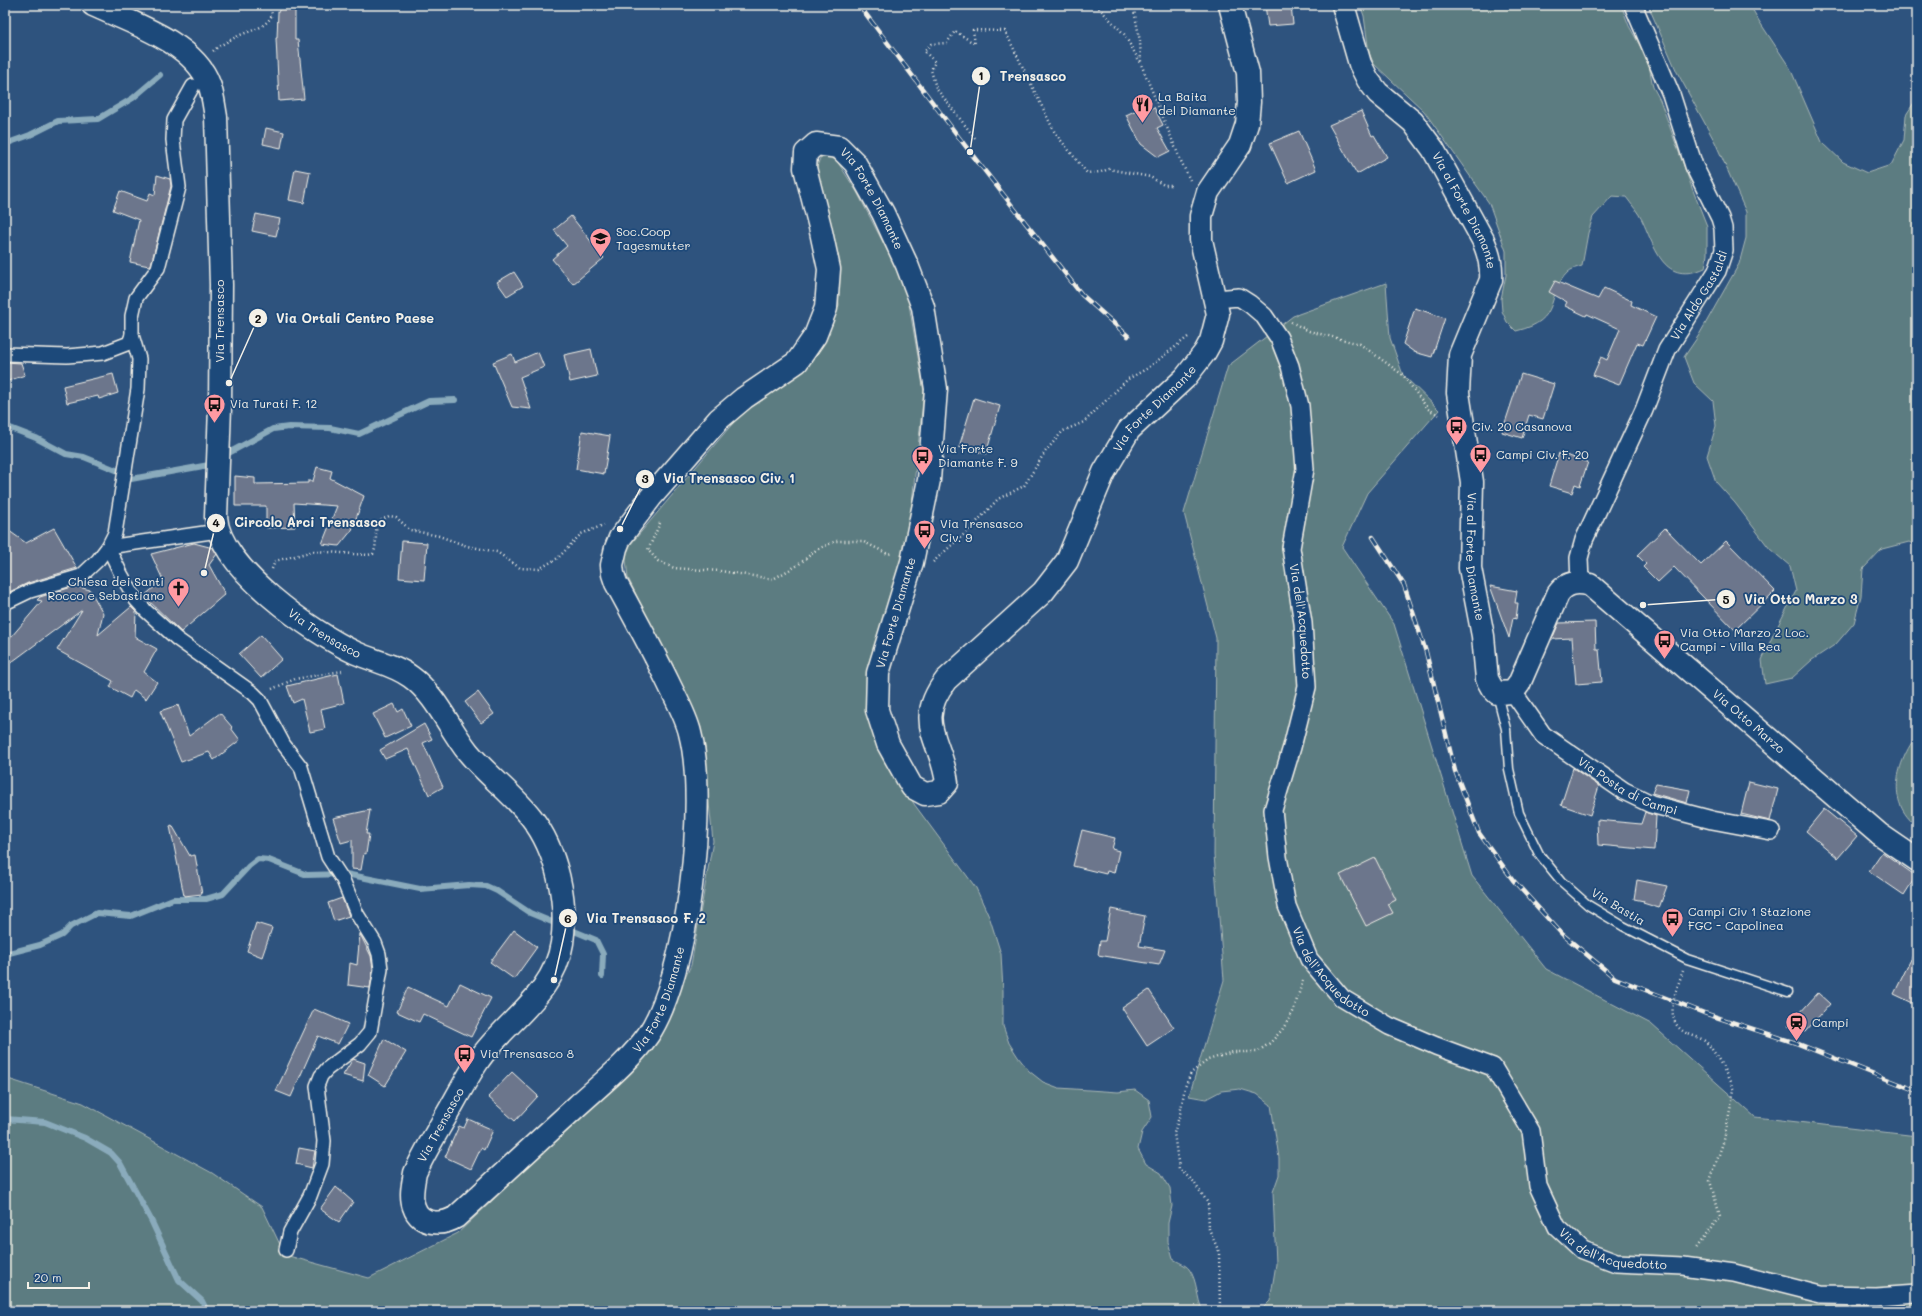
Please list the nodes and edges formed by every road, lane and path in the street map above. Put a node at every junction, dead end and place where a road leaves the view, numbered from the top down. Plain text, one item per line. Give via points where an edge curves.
1 (93, 5) edge
2 (264, 5) edge
3 (1096, 5) edge
4 (1133, 5) edge
5 (1230, 5) edge
6 (1343, 5) edge
7 (1633, 5) edge
8 (1141, 64) junction
9 (198, 79) junction
10 (975, 138) dead end
11 (1172, 186) dead end
12 (1208, 192) junction
13 (1216, 299) junction
14 (1289, 321) dead end
15 (1192, 334) dead end
16 (132, 335) junction
17 (5, 354) edge
18 (1464, 430) junction
19 (651, 497) junction
20 (609, 524) dead end
21 (218, 531) junction
22 (108, 547) junction
23 (914, 552) junction
24 (272, 571) dead end
25 (1580, 583) junction
26 (5, 603) edge
27 (344, 670) dead end
28 (1505, 693) junction
29 (253, 694) junction
30 (1771, 831) dead end
31 (1917, 860) edge
32 (1310, 959) junction
33 (1687, 959) junction
34 (1788, 992) dead end
35 (424, 1220) joint
36 (286, 1250) dead end
37 (1683, 1266) junction
38 (1917, 1293) edge
39 (1220, 1311) edge

1 - 9 main road, Via Trensasco via 170,42 185,52
2 - 9 path via 270,7 272,15 268,23 214,49 209,54
3 - 8 path via 1124,34
4 - 8 path via 1140,41
5 - 12 main road via 1248,74 1247,124 1240,145
6 - 18 main road, Via al Forte Diamante via 1360,64 1368,80 1378,93 1412,122 1433,149 1490,255 1491,280 1460,355 1458,393
7 - 25 street, Via Aldo Gastaldi via 1671,94 1694,166 1720,218 1724,250 1716,271 1667,350 1644,410 1584,540 1579,558
8 - 12 path via 1191,181
9 - 16 street via 174,120 173,140 179,187 158,268 136,298 132,316
9 - 21 main road, Via Trensasco via 209,83 216,117 220,300 220,407 216,505
10 - 11 path via 936,88 931,70 935,62 924,51 930,44 947,43 956,31 975,44 973,30 1006,31 1056,133 1087,173 1108,169 1150,177 1164,185
12 - 13 main road via 1201,216 1201,240
13 - 23 main road, Via Forte Diamante via 1218,314 1215,330 1206,352 1185,378 1129,430 1104,472 1067,561 1043,592 946,680 935,694 930,715 932,734 945,769 947,783 939,792 925,794 912,787 888,744 877,710 878,673
13 - 32 street, Via dell'Acquedotto via 1239,298 1264,316 1279,338 1290,366 1300,406 1305,469 1291,548 1303,623 1308,687 1273,810 1287,906
14 - 18 path via 1310,331 1360,344 1403,375 1428,409
15 - 23 path via 1148,368 1128,379 1084,422 1063,430 1045,452 1024,486 998,499 937,561 930,564
16 - 17 street via 129,343 103,353 67,356
16 - 22 street via 139,359 138,389 115,533
18 - 28 main road, Via al Forte Diamante via 1472,482 1470,568 1488,679 1492,688
19 - 23 path via 663,509 658,531 648,550 658,561 674,568 773,579 816,550 836,541 862,541 888,554 892,553 903,539
19 - 23 main road, Via Forte Diamante via 719,419 744,398 797,362 815,336 826,308 829,269 804,168 806,153 816,144 828,145 839,148 855,164 883,213 923,307 936,389 930,480
19 - 35 main road, Via Forte Diamante via 620,538 612,565 616,583 681,708 690,733 695,763 697,803 692,886 680,948 665,1003 648,1035 618,1068 456,1217 448,1222 439,1223
20 - 24 path via 581,534 558,558 539,569 520,568 497,552 410,530 396,517 389,516 378,522 373,554 314,550 274,561
21 - 22 street
21 - 35 main road, Via Trensasco via 227,549 285,609 313,630 356,653 400,670 422,687 469,753 532,818 542,835 557,874 562,895 562,943 557,960 539,994 479,1060 420,1162 413,1183 412,1199 414,1208
22 - 26 street via 81,576 30,591
22 - 29 street via 136,600 146,611 177,639
25 - 28 main road via 1567,585 1558,594 1519,684
25 - 31 main road, Via Otto Marzo via 1597,589 1879,834
27 - 29 path via 296,679 276,689
28 - 30 street, Via Posta di Campi via 1543,735 1624,791 1651,804 1712,820
28 - 33 lane, Via Bastia via 1509,769 1519,813 1539,854 1561,881 1588,905
29 - 36 street via 260,700 284,745 301,768 328,857 343,880 357,914 375,943 381,968 370,1032 360,1044 327,1069 317,1086 324,1141 322,1164 310,1196 290,1232
32 - 37 street, Via dell'Acquedotto via 1342,998 1388,1026 1493,1067 1531,1131 1538,1186 1557,1227 1582,1250 1616,1263
32 - 39 path via 1293,1012 1270,1043 1257,1052 1233,1052 1208,1060 1191,1072 1184,1087 1174,1132 1179,1169 1193,1181 1208,1203 1209,1229 1219,1252
33 - 34 lane, Via Bastia
33 - 37 path via 1674,1002 1673,1019 1681,1030 1706,1042 1734,1090 1724,1140 1710,1181 1720,1216
37 - 38 street, Via dell'Acquedotto via 1734,1273 1821,1295 1875,1296

